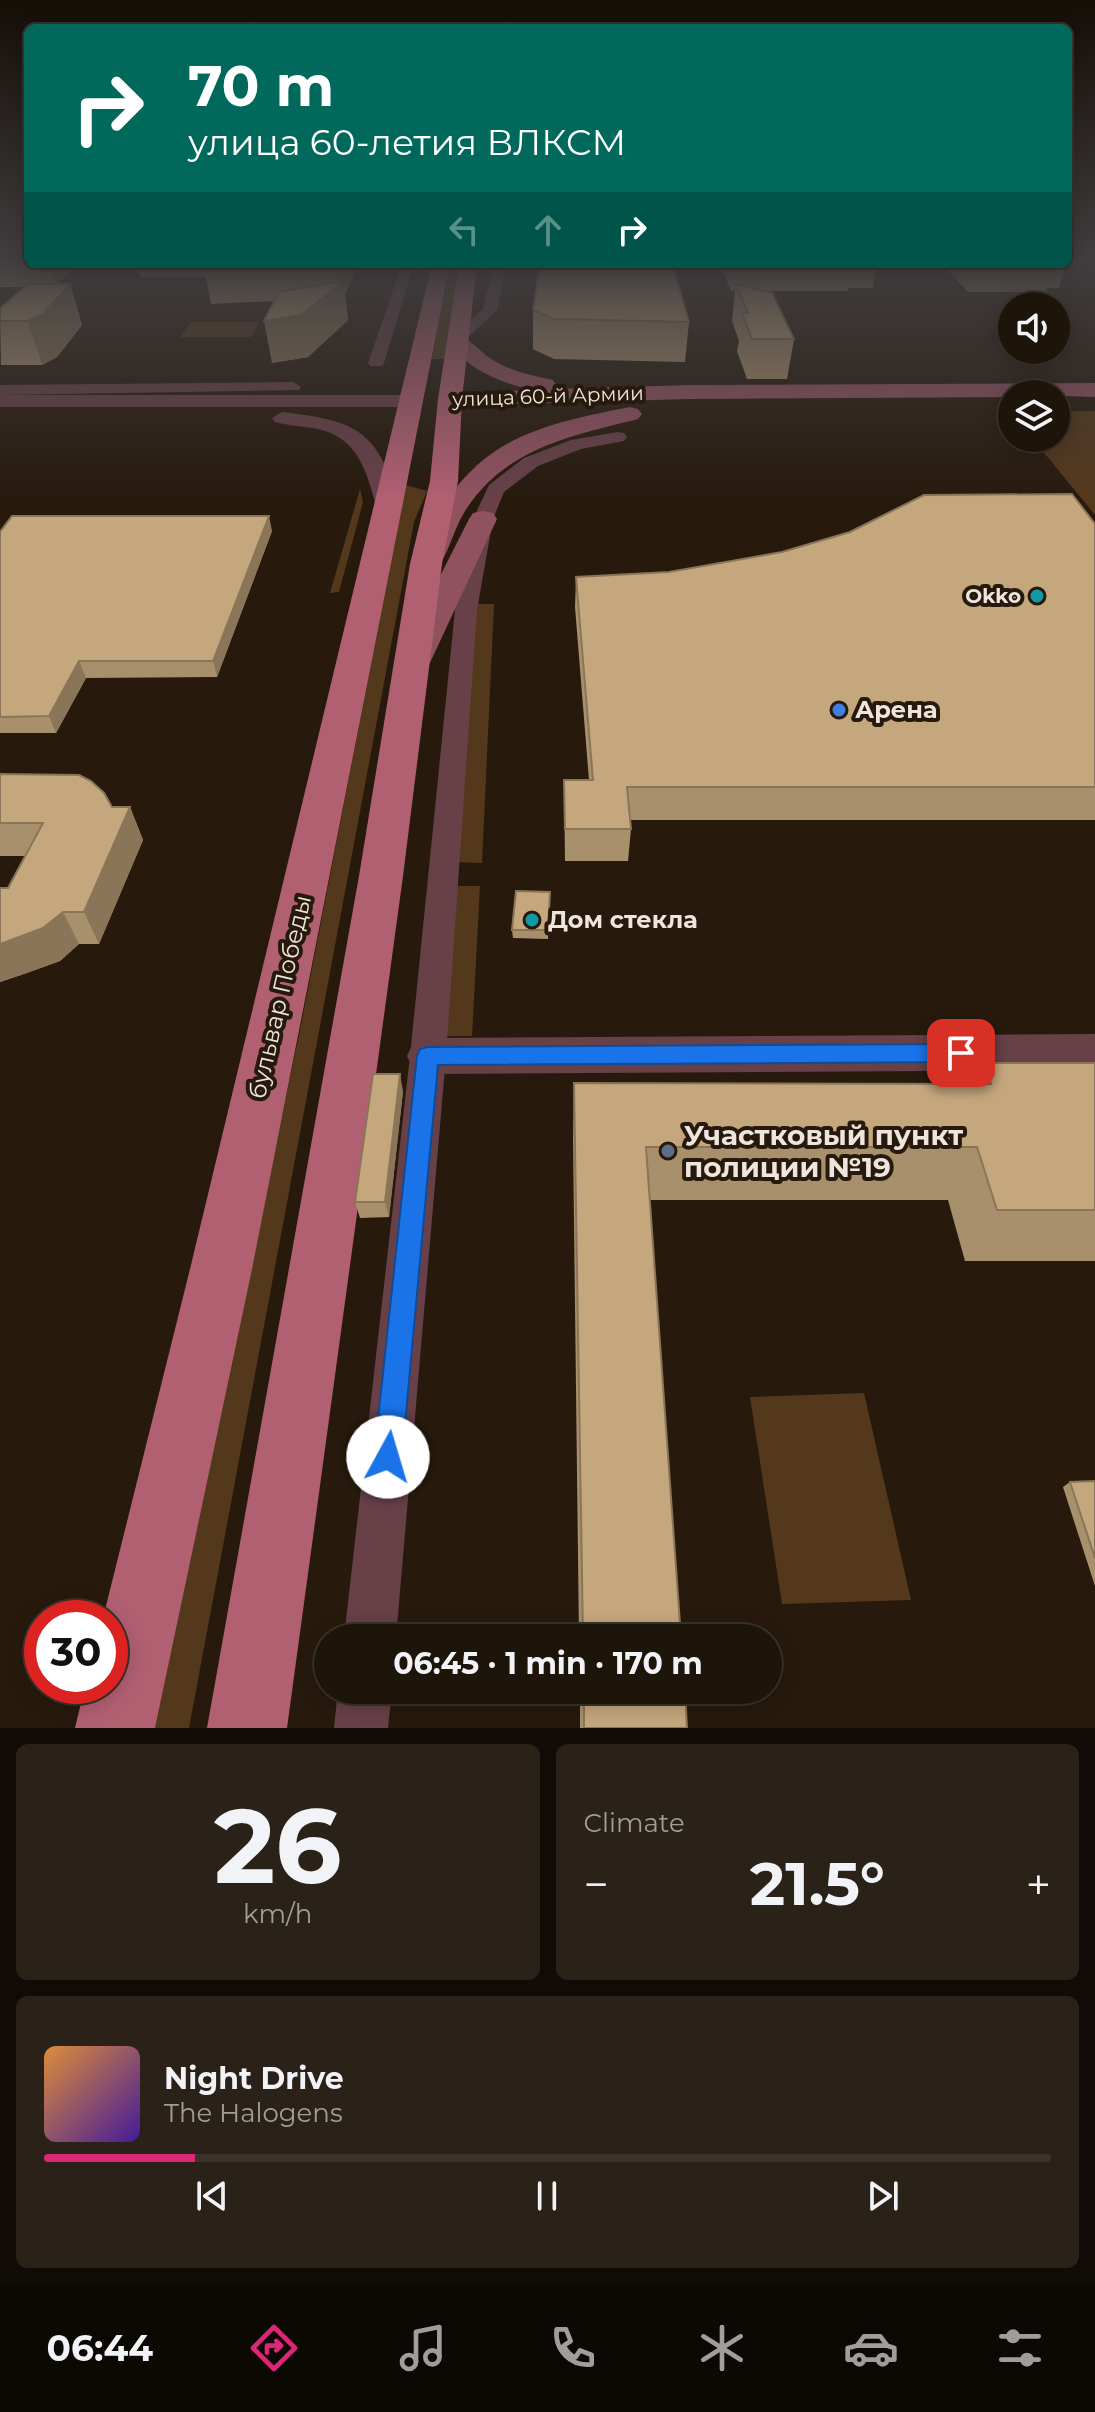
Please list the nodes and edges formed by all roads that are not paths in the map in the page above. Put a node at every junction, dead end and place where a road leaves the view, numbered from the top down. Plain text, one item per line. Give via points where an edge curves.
1 (384, 338) edge
2 (425, 338) edge
3 (460, 338) edge
4 (457, 340) junction
5 (376, 363) dead end
6 (293, 387) dead end
7 (0, 390) edge
8 (1095, 390) edge
9 (690, 399) junction
10 (0, 401) edge
11 (449, 405) junction
12 (410, 406) junction
13 (998, 406) edge
14 (1070, 406) edge
15 (1095, 407) edge
16 (0, 412) edge
17 (221, 412) junction
18 (618, 437) dead end
19 (389, 509) junction
20 (483, 519) junction
21 (426, 564) junction
22 (411, 667) junction
23 (1095, 1052) edge
24 (428, 1056) junction
25 (371, 1624) edge
26 (364, 1704) edge
27 (115, 1728) edge
28 (247, 1728) edge
29 (361, 1728) edge

1 - 5 street
2 - 12 main road, бульвар Победы
3 - 4 street
4 - 9 main road via 493,371 529,382
4 - 11 main road
6 - 7 street
8 - 9 main road, улица 60-й Армии
9 - 11 main road, улица 60-й Армии
9 - 13 main road, улица 60-й Армии
9 - 21 main road via 573,426 506,453 475,478 457,502
10 - 12 street, улица 60-й Армии
11 - 12 main road, улица 60-й Армии
11 - 21 main road via 444,481
12 - 17 street, улица 60-й Армии
12 - 19 main road, бульвар Победы
14 - 15 main road
16 - 17 street, улица 60-й Армии
17 - 19 street via 311,422 349,434 368,447
18 - 20 street via 577,444 531,462 496,489
19 - 27 main road, бульвар Победы
20 - 22 main road
20 - 24 street via 466,610
21 - 22 main road
22 - 28 main road
23 - 24 street
24 - 25 street
26 - 29 street

